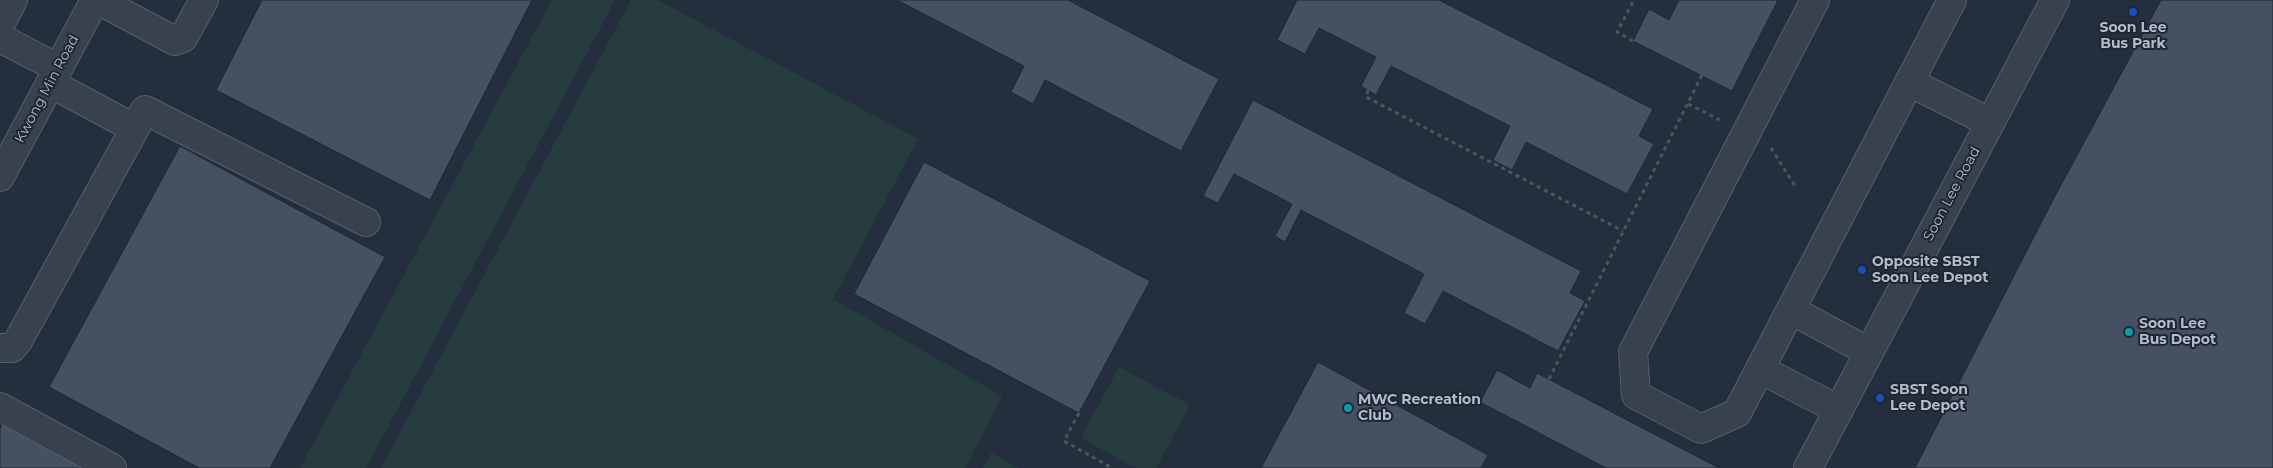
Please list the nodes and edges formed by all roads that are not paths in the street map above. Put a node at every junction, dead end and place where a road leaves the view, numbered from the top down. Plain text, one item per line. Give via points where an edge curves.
1 (13, 0) edge
2 (96, 0) edge
3 (204, 0) edge
4 (1815, 0) edge
5 (1952, 0) edge
6 (2054, 0) edge
7 (0, 25) edge
8 (0, 38) edge
9 (54, 76) junction
10 (1909, 82) junction
11 (1989, 122) junction
12 (134, 128) junction
13 (0, 177) edge
14 (366, 222) dead end
15 (1791, 310) junction
16 (0, 348) edge
17 (1869, 352) junction
18 (1760, 369) junction
19 (0, 407) edge
20 (1838, 410) junction
21 (112, 468) edge
22 (1808, 468) edge

1 - 7 street
2 - 3 street via 175,41 183,38
2 - 9 street, Kwong Min Road
4 - 18 street via 1633,352 1636,395 1701,429 1737,412
5 - 10 street
6 - 11 street, Soon Lee Road
8 - 9 street
9 - 12 street
9 - 13 street, Kwong Min Road
10 - 11 street
10 - 15 street
11 - 17 street, Soon Lee Road
12 - 14 street via 143,111 148,111
12 - 16 street via 18,341 12,348
15 - 17 street
15 - 18 street
17 - 20 street, Soon Lee Road
18 - 20 street
19 - 21 street
20 - 22 street, Soon Lee Road

